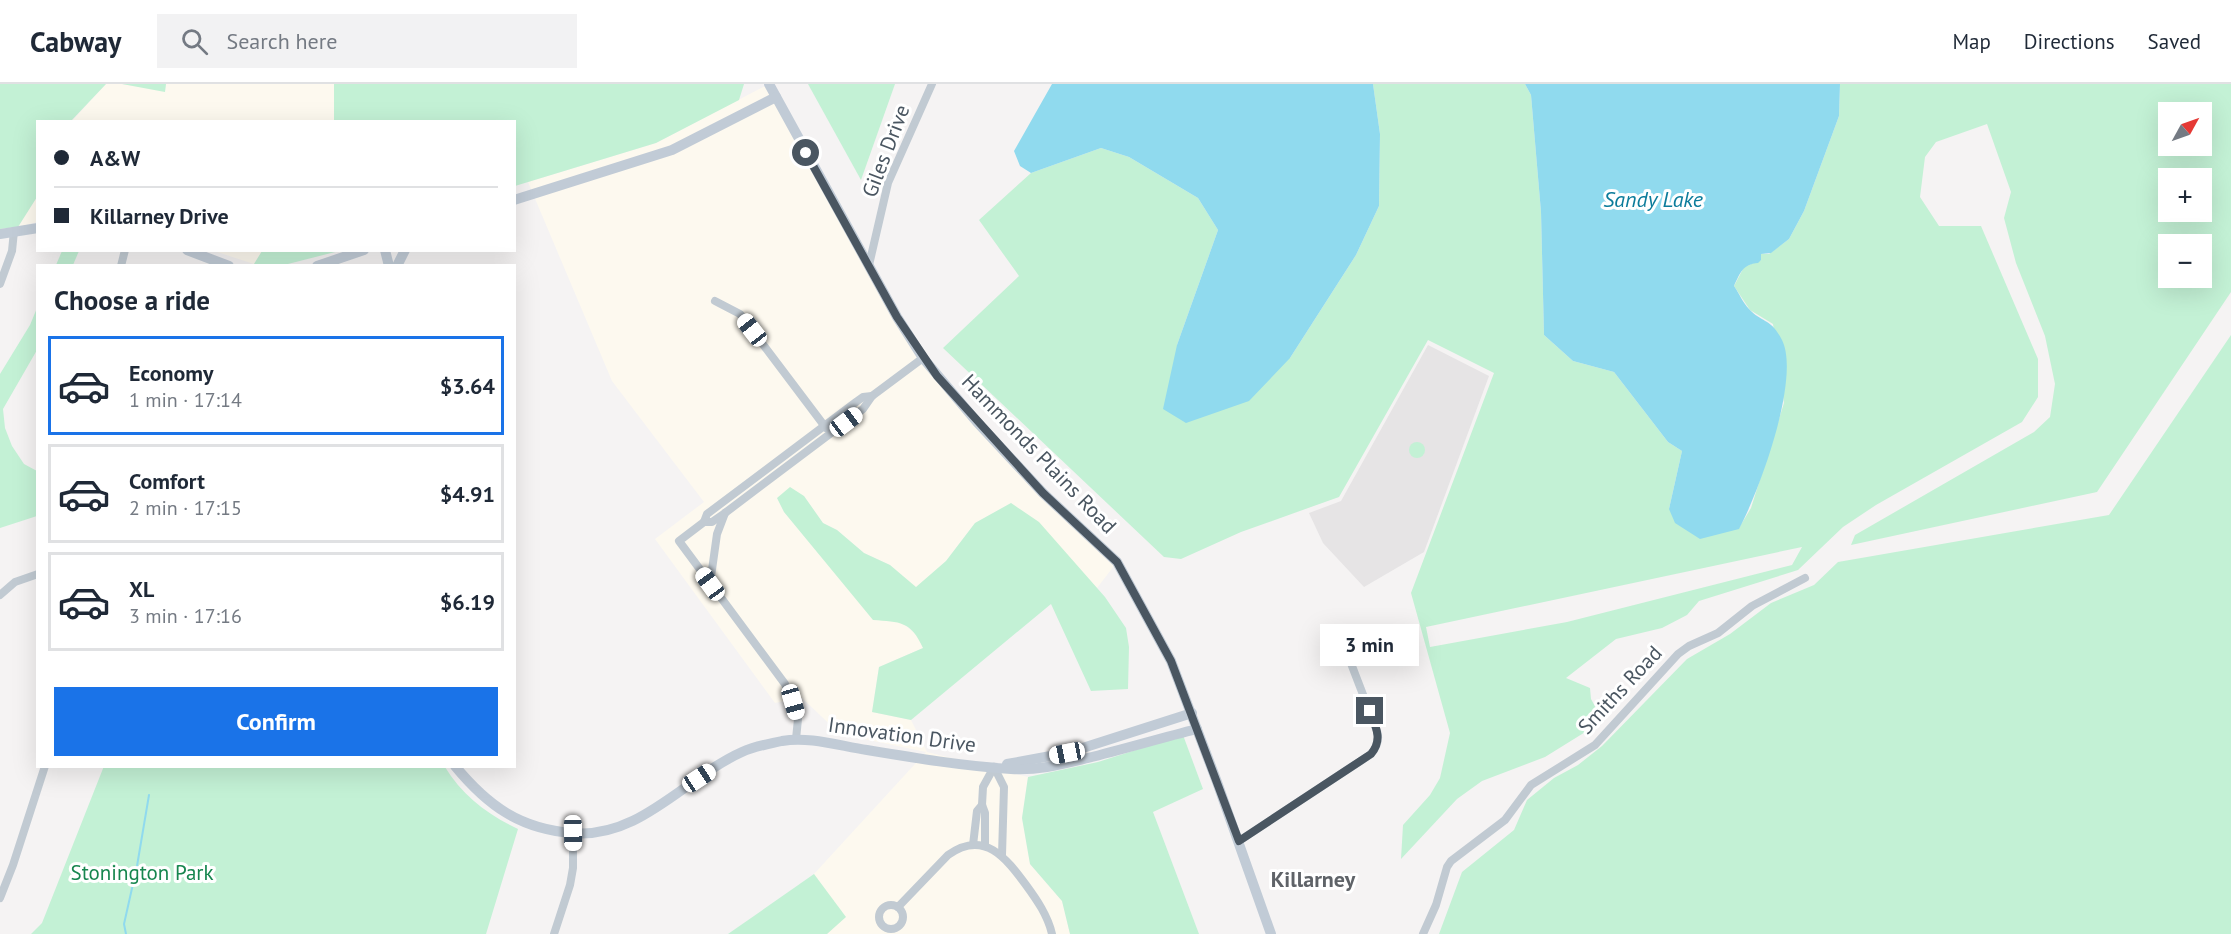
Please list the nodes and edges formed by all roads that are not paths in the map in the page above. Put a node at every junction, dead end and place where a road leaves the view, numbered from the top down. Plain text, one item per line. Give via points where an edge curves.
1 (769, 84) edge
2 (932, 84) edge
3 (776, 97) junction
4 (516, 200) edge
5 (36, 228) edge
6 (14, 231) junction
7 (0, 234) edge
8 (192, 252) edge
9 (358, 252) edge
10 (224, 264) edge
11 (323, 264) edge
12 (868, 267) junction
13 (0, 284) edge
14 (715, 301) dead end
15 (923, 358) junction
16 (872, 396) junction
17 (824, 425) junction
18 (830, 434) junction
19 (725, 513) junction
20 (704, 522) junction
21 (36, 575) edge
22 (1805, 578) dead end
23 (710, 584) junction
24 (0, 596) edge
25 (1347, 653) dead end
26 (1192, 713) junction
27 (1197, 729) junction
28 (796, 739) junction
29 (994, 767) junction
30 (44, 768) edge
31 (457, 768) edge
32 (981, 804) junction
33 (573, 833) junction
34 (1239, 841) junction
35 (973, 845) junction
36 (985, 845) junction
37 (1002, 855) junction
38 (0, 898) edge
39 (898, 907) dead end
40 (554, 934) edge
41 (1052, 934) edge
42 (1271, 934) edge
43 (1423, 934) edge

1 - 3 street, Hammonds Plains Road
2 - 12 street, Giles Drive via 888,183
3 - 4 street via 672,150
3 - 12 street, Hammonds Plains Road
5 - 6 street
6 - 7 street
6 - 13 street via 12,251
8 - 10 street
9 - 11 street
12 - 15 street, Hammonds Plains Road
14 - 17 street via 740,314
15 - 16 street
15 - 26 street, Hammonds Plains Road via 1043,493 1117,562 1171,661
16 - 17 street via 863,397
16 - 18 street via 863,409
17 - 18 street
17 - 20 street via 707,514
18 - 19 street
19 - 20 street via 712,522
19 - 23 street via 717,534
20 - 23 street via 679,541
21 - 24 street via 15,582
22 - 43 street, Smiths Road via 1752,606 1718,633 1678,654 1595,745 1531,785 1505,820 1451,861
23 - 28 street via 785,684 798,719
25 - 34 street via 1377,731 1375,749
26 - 27 street, Hammonds Plains Road
26 - 29 street, Innovation Drive via 1067,753
27 - 29 street, Innovation Drive via 1062,764 1032,769
27 - 34 street, Hammonds Plains Road
28 - 29 street, Innovation Drive
28 - 33 street, Innovation Drive via 742,752 627,823 604,832
29 - 32 street via 982,787
29 - 37 street via 1004,787
30 - 38 street
31 - 33 street, Innovation Drive via 472,788 497,809 520,821
32 - 35 street
32 - 36 street via 985,813
33 - 40 street via 570,885
34 - 42 street, Hammonds Plains Road
35 - 36 street
35 - 39 street via 948,855
36 - 37 street
37 - 41 street via 1038,902

